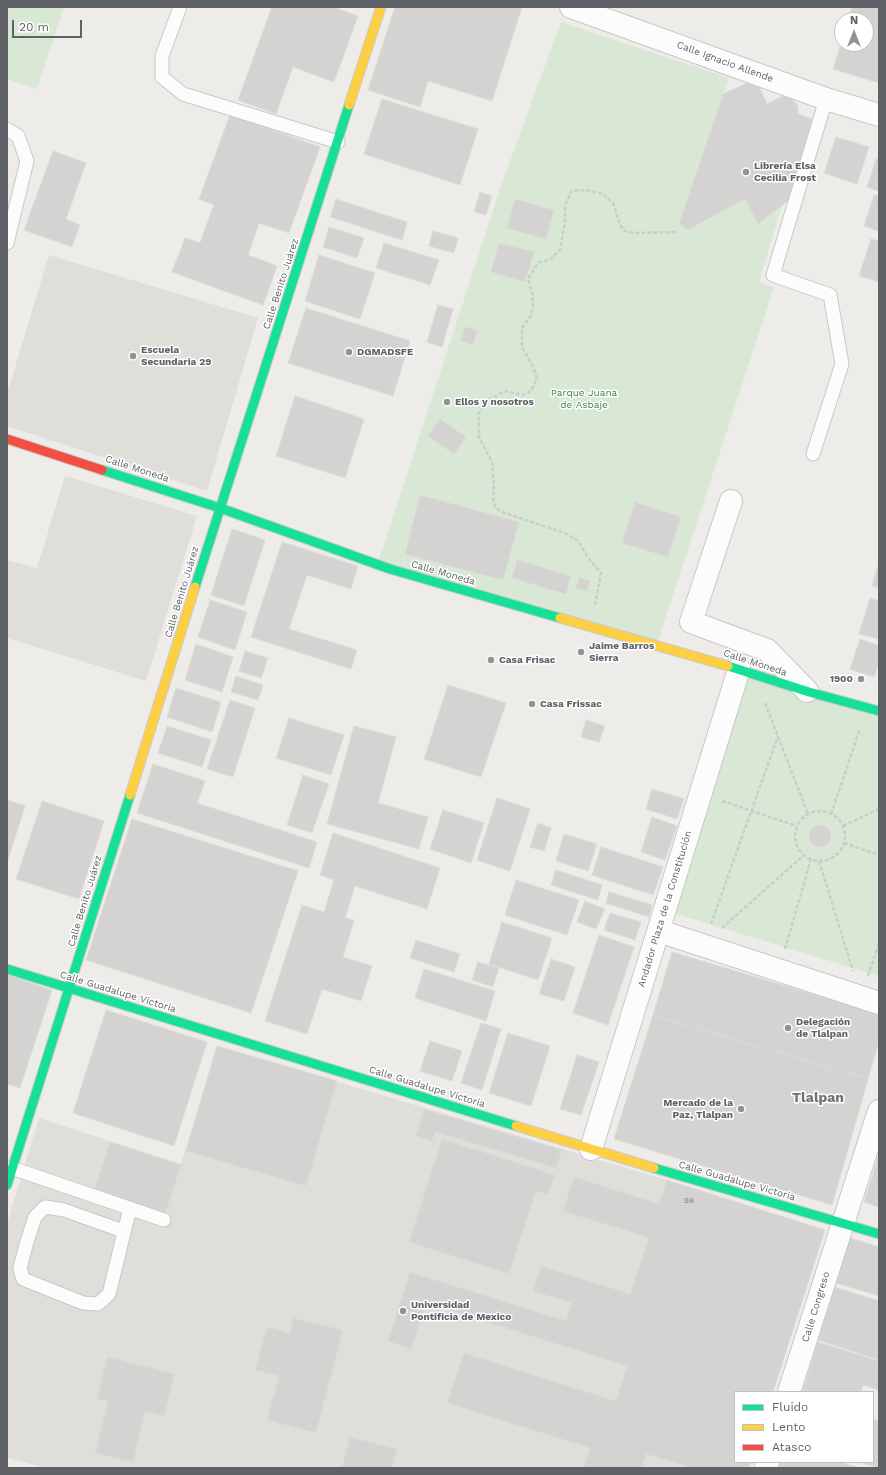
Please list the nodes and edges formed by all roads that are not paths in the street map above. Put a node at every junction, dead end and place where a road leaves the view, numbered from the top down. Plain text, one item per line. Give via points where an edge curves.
1 (180, 7) edge
2 (381, 7) edge
3 (571, 7) edge
4 (826, 99) junction
5 (879, 115) edge
6 (7, 129) edge
7 (338, 142) junction
8 (7, 243) edge
9 (7, 438) edge
10 (813, 454) dead end
11 (731, 501) dead end
12 (220, 508) junction
13 (747, 672) junction
14 (807, 691) junction
15 (879, 711) edge
16 (659, 931) junction
17 (7, 969) edge
18 (69, 988) junction
19 (870, 1000) edge
20 (879, 1111) edge
21 (591, 1149) junction
22 (12, 1168) junction
23 (7, 1185) edge
24 (130, 1208) junction
25 (164, 1220) dead end
26 (842, 1223) junction
27 (123, 1231) junction
28 (879, 1234) edge
29 (789, 1391) edge

1 - 7 lane via 162,56 162,77 183,94
2 - 7 street, Calle Benito Juárez
3 - 4 street, Calle Ignacio Allende
4 - 5 street, Calle Ignacio Allende
4 - 10 lane via 772,275 830,295 842,364
6 - 8 lane via 18,136 27,160
7 - 12 street, Calle Benito Juárez
9 - 12 street, Calle Moneda
11 - 14 street via 691,622 767,650
12 - 13 street, Calle Moneda via 390,569
12 - 18 street, Calle Benito Juárez
13 - 14 street, Calle Moneda
13 - 16 street, Andador Plaza de la Constitución via 701,794
14 - 15 street, Calle Moneda
16 - 19 street
16 - 21 street, Andador Plaza de la Constitución
17 - 18 street, Calle Guadalupe Victoria
18 - 21 street, Calle Guadalupe Victoria
18 - 22 street, Calle Benito Juárez
20 - 26 street, Calle Congreso
21 - 26 street, Calle Guadalupe Victoria
22 - 23 street, Calle Benito Juárez
22 - 24 lane
24 - 25 lane
24 - 27 lane
26 - 28 street, Calle Guadalupe Victoria
26 - 29 street, Calle Congreso
27 - 27 lane via 108,1294 98,1304 83,1303 23,1279 20,1268 26,1245 35,1217 45,1207 64,1210

